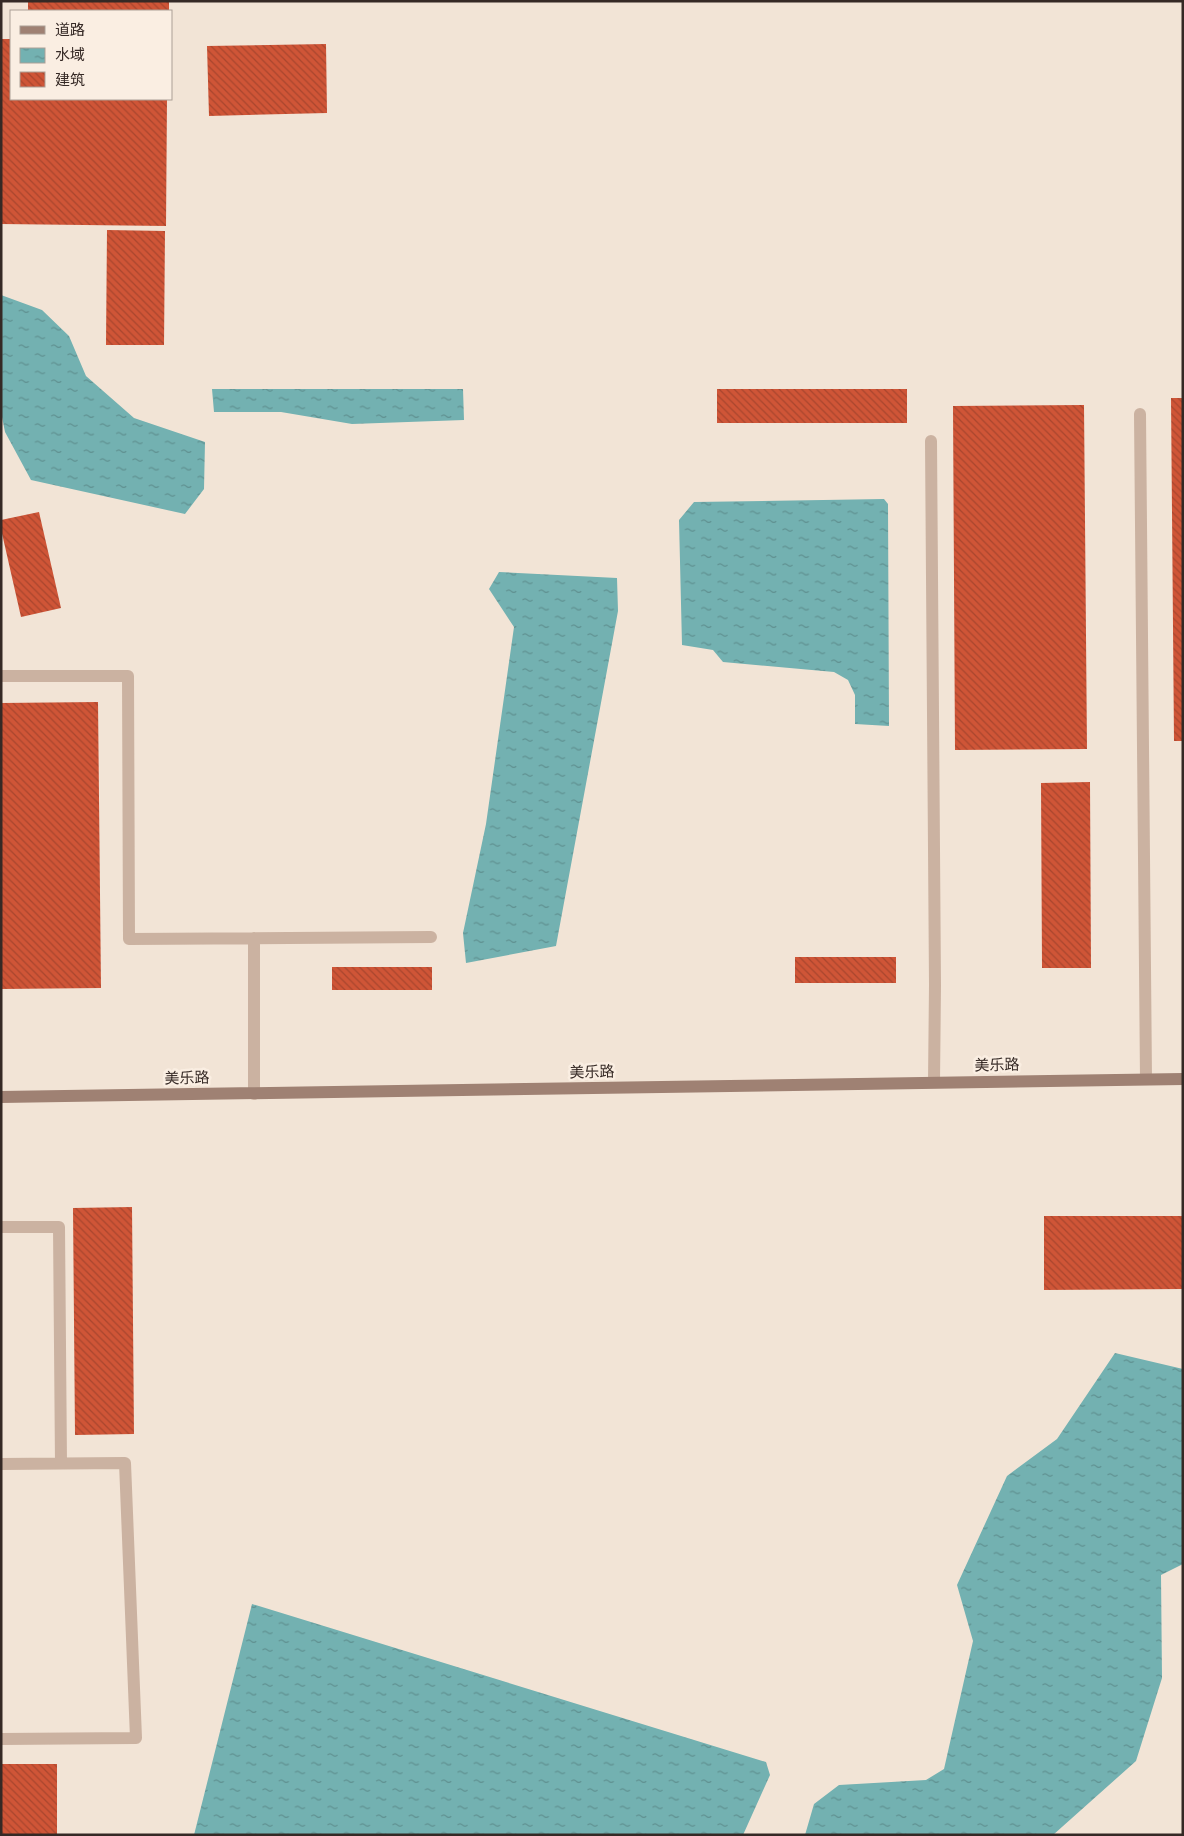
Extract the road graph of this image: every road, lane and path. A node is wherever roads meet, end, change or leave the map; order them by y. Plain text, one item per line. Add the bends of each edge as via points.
1 (1140, 414) dead end
2 (931, 441) dead end
3 (1, 676) edge
4 (430, 937) dead end
5 (254, 938) junction
6 (1183, 1078) edge
7 (1146, 1079) junction
8 (934, 1082) junction
9 (254, 1094) junction
10 (1, 1098) edge
11 (1, 1227) edge
12 (60, 1463) junction
13 (1, 1464) edge
14 (1, 1739) edge

1 - 7 lane
2 - 8 lane
3 - 5 lane via 128,676 129,939
4 - 5 lane
5 - 9 lane
6 - 7 street, 美乐路
7 - 8 street, 美乐路
8 - 9 street, 美乐路
9 - 10 street, 美乐路
11 - 12 lane via 59,1227
12 - 13 lane
12 - 14 lane via 125,1463 136,1738

